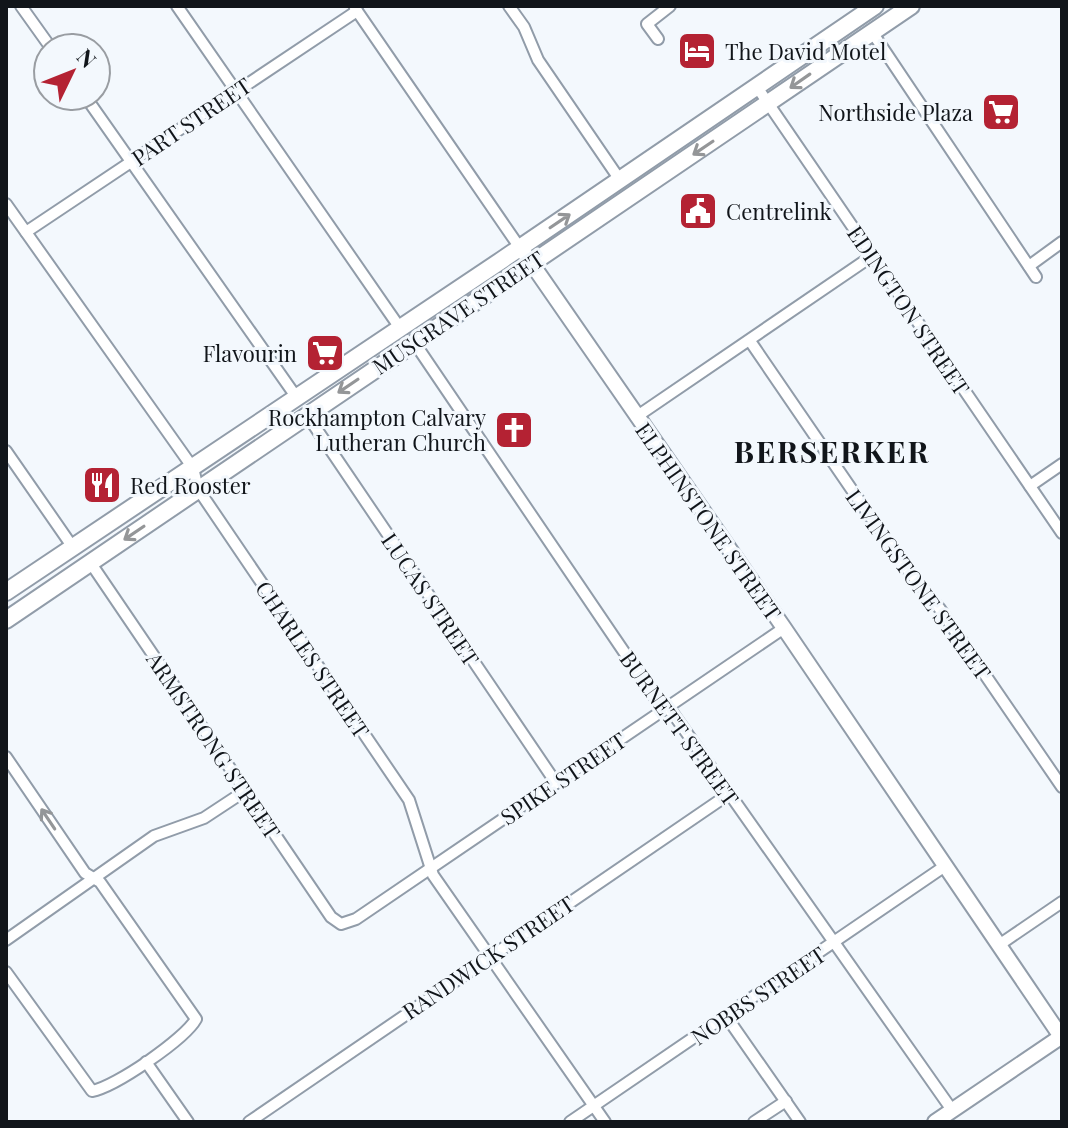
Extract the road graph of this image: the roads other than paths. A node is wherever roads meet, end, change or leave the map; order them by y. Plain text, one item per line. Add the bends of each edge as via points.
1 (21, 6) edge
2 (177, 6) edge
3 (509, 6) edge
4 (670, 6) edge
5 (911, 6) edge
6 (867, 8) edge
7 (355, 9) edge
8 (40, 32) edge
9 (872, 32) junction
10 (658, 39) dead end
11 (757, 87) junction
12 (236, 91) junction
13 (768, 104) junction
14 (97, 112) edge
15 (132, 160) junction
16 (620, 180) junction
17 (6, 204) edge
18 (26, 232) junction
19 (1062, 242) edge
20 (520, 248) junction
21 (872, 256) junction
22 (531, 264) junction
23 (1029, 266) junction
24 (1036, 277) dead end
25 (400, 328) junction
26 (750, 341) junction
27 (414, 342) junction
28 (297, 398) junction
29 (307, 415) junction
30 (636, 417) junction
31 (6, 451) edge
32 (1062, 464) edge
33 (193, 468) junction
34 (1030, 486) junction
35 (198, 489) junction
36 (1062, 533) edge
37 (74, 549) junction
38 (90, 562) junction
39 (6, 592) edge
40 (6, 620) edge
41 (784, 628) junction
42 (666, 709) junction
43 (6, 757) edge
44 (556, 783) junction
45 (1062, 787) edge
46 (245, 791) junction
47 (729, 794) junction
48 (945, 866) junction
49 (431, 867) junction
50 (93, 878) junction
51 (1062, 902) edge
52 (341, 924) joint
53 (6, 940) edge
54 (834, 943) junction
55 (999, 945) junction
56 (489, 956) junction
57 (6, 972) edge
58 (726, 1016) junction
59 (1062, 1037) edge
60 (146, 1062) junction
61 (786, 1101) junction
62 (593, 1106) junction
63 (952, 1110) junction
64 (188, 1122) edge
65 (249, 1122) edge
66 (570, 1122) edge
67 (605, 1122) edge
68 (754, 1122) edge
69 (800, 1122) edge
70 (935, 1122) edge

1 - 8 street
2 - 12 street
3 - 16 street via 538,60
4 - 10 street via 647,24
5 - 9 main road, MUSGRAVE STREET
6 - 11 main road, MUSGRAVE STREET
7 - 12 street, PART STREET
7 - 20 street, ELPHINSTONE STREET
9 -> 13 main road, MUSGRAVE STREET
9 - 23 street
11 - 13 street, EDINGTON STREET
11 - 16 main road, MUSGRAVE STREET
12 - 15 street, PART STREET
12 - 25 street
13 - 21 street, EDINGTON STREET
13 -> 22 main road, MUSGRAVE STREET
14 - 15 street
15 - 18 street, PART STREET
15 - 28 street
20 -> 16 main road, MUSGRAVE STREET
17 - 18 street, CHARLES STREET
18 - 33 street, CHARLES STREET
19 - 23 street
20 - 22 street, ELPHINSTONE STREET
20 - 25 main road, MUSGRAVE STREET
21 - 26 street
21 - 34 street, EDINGTON STREET
22 - 27 main road, MUSGRAVE STREET
22 - 30 street, ELPHINSTONE STREET
23 - 24 street
25 - 28 main road, MUSGRAVE STREET
26 - 30 street
26 - 45 street, LIVINGSTONE STREET
27 -> 29 main road, MUSGRAVE STREET
27 - 42 street, BURNETT STREET
28 - 33 main road, MUSGRAVE STREET
29 - 35 main road, MUSGRAVE STREET
29 - 44 street, LUCAS STREET
30 - 41 street, ELPHINSTONE STREET
31 - 37 street
32 - 34 street
33 - 35 street, CHARLES STREET
33 - 37 main road, MUSGRAVE STREET
34 - 36 street, EDINGTON STREET
35 -> 38 main road, MUSGRAVE STREET
35 - 49 street, CHARLES STREET via 409,800
37 - 39 main road, MUSGRAVE STREET
38 - 40 main road, MUSGRAVE STREET
38 - 46 street, ARMSTRONG STREET
41 - 42 street, SPIKE STREET
41 - 48 street, ELPHINSTONE STREET
42 - 44 street, SPIKE STREET
42 - 47 street, BURNETT STREET
50 -> 43 street
44 - 49 street, SPIKE STREET
46 - 50 street via 204,818 154,836
46 - 52 street, ARMSTRONG STREET via 331,917
47 - 54 street, BURNETT STREET
47 - 56 street, RANDWICK STREET
48 - 54 street, NOBBS STREET
48 - 55 street, ELPHINSTONE STREET
49 - 52 street, SPIKE STREET
49 - 56 street, CHARLES STREET
50 - 53 street
50 - 60 street via 196,1019
51 - 55 street
54 - 58 street, NOBBS STREET
54 - 63 street, BURNETT STREET
55 - 59 street, ELPHINSTONE STREET
56 - 62 street, CHARLES STREET
56 - 65 street, RANDWICK STREET
57 - 60 street via 92,1091
58 - 61 street
58 - 62 street, NOBBS STREET
59 - 63 street
60 - 64 street
61 - 68 street
61 - 69 street
62 - 66 street, NOBBS STREET
62 - 67 street, CHARLES STREET
63 - 70 street

